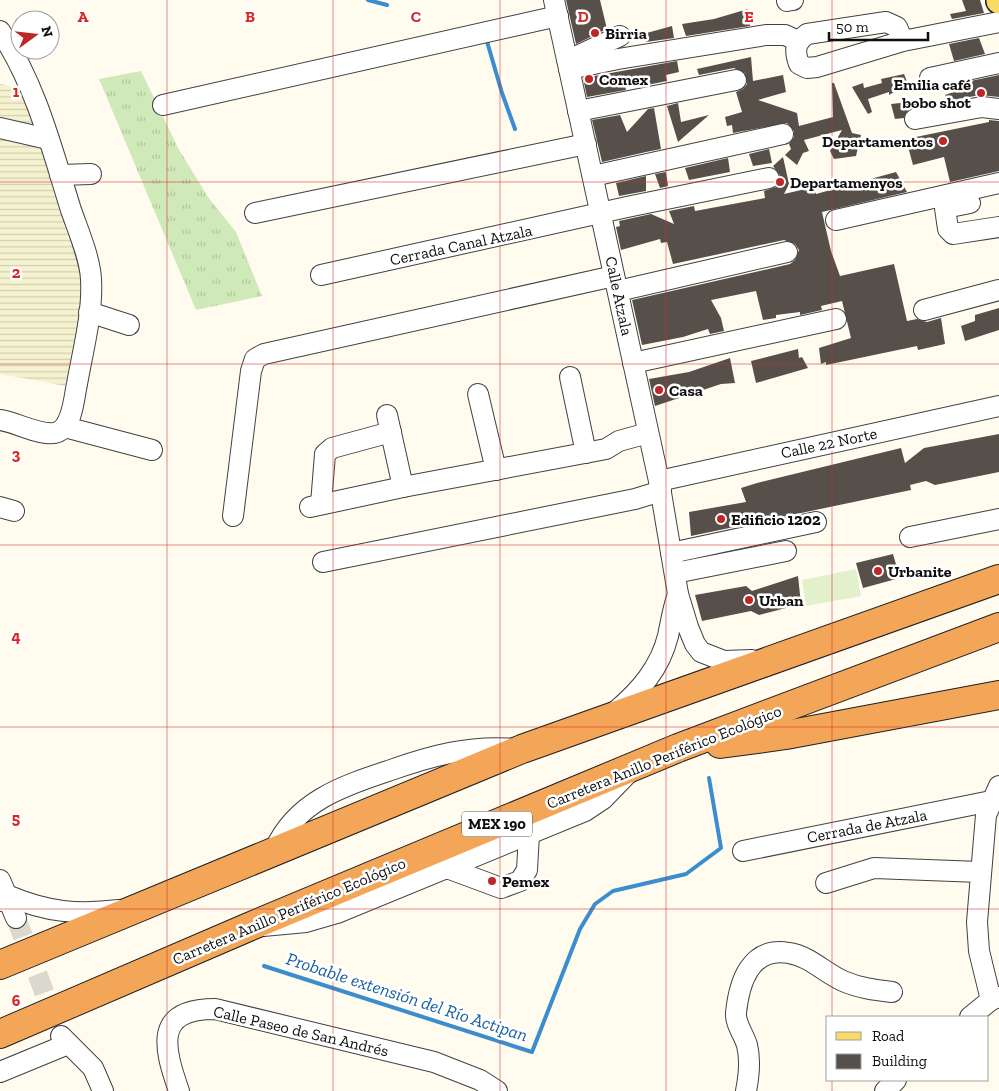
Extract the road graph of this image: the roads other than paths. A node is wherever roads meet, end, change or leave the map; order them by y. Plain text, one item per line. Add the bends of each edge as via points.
1 (556, 8) edge
2 (999, 22) edge
3 (0, 31) edge
4 (620, 36) dead end
5 (798, 41) junction
6 (902, 41) junction
7 (999, 63) edge
8 (568, 64) junction
9 (930, 78) dead end
10 (736, 80) dead end
11 (163, 105) dead end
12 (999, 109) edge
13 (578, 111) junction
14 (915, 120) dead end
15 (0, 128) edge
16 (783, 134) dead end
17 (48, 139) junction
18 (586, 144) junction
19 (91, 174) dead end
20 (60, 175) junction
21 (592, 176) junction
22 (769, 178) dead end
23 (999, 183) edge
24 (999, 196) edge
25 (255, 213) dead end
26 (600, 213) junction
27 (836, 220) dead end
28 (999, 227) edge
29 (787, 252) dead end
30 (321, 275) dead end
31 (616, 283) junction
32 (999, 290) edge
33 (924, 310) dead end
34 (89, 312) junction
35 (836, 319) dead end
36 (129, 325) dead end
37 (633, 363) junction
38 (570, 377) dead end
39 (478, 394) dead end
40 (999, 406) edge
41 (0, 420) edge
42 (65, 427) junction
43 (650, 439) junction
44 (152, 450) dead end
45 (586, 453) junction
46 (496, 470) junction
47 (660, 486) junction
48 (404, 487) junction
49 (233, 516) dead end
50 (999, 519) edge
51 (816, 522) dead end
52 (910, 537) dead end
53 (786, 551) dead end
54 (671, 553) junction
55 (323, 562) dead end
56 (674, 573) junction
57 (999, 579) edge
58 (678, 594) junction
59 (999, 627) edge
60 (781, 657) junction
61 (999, 695) edge
62 (606, 719) junction
63 (678, 748) junction
64 (634, 767) junction
65 (995, 794) edge
66 (529, 834) junction
67 (742, 851) dead end
68 (447, 868) junction
69 (980, 872) junction
70 (826, 883) dead end
71 (3, 893) edge
72 (135, 908) junction
73 (16, 918) tunnel mouth
74 (251, 926) junction
75 (0, 964) edge
76 (892, 992) dead end
77 (995, 999) edge
78 (971, 1016) edge
79 (0, 1034) edge
80 (0, 1072) edge
81 (895, 1081) edge
82 (103, 1091) edge
83 (179, 1091) edge
84 (497, 1091) edge
85 (746, 1091) edge
86 (885, 1091) edge

1 - 8 street, Calle Atzala
1 - 11 street
2 - 6 street
3 - 17 street via 27,77
4 - 8 street via 575,57
5 - 6 street via 807,34 886,22 897,28
5 - 6 street via 795,52 798,64 807,68
5 - 8 street via 785,35 766,35
7 - 9 street
8 - 13 street, Calle Atzala
10 - 13 street
12 - 14 street via 982,107
13 - 18 street, Calle Atzala
15 - 17 street
16 - 21 street
17 - 20 street
18 - 21 street, Calle Atzala
18 - 25 street
19 - 20 street
20 - 34 street via 91,278
21 - 26 street, Calle Atzala
22 - 26 street, Cerrada Canal Atzala
23 - 27 street
24 - 28 street via 945,208 944,214 948,229 953,234
26 - 30 street, Cerrada Canal Atzala
26 - 31 street, Calle Atzala
29 - 31 street
31 - 37 street, Calle Atzala
31 - 49 street via 264,354 255,359
32 - 33 street
34 - 36 street
34 - 42 street
35 - 37 street
37 - 43 street, Calle Atzala
38 - 45 street
39 - 46 street
40 - 47 street, Calle 22 Norte
41 - 42 street via 48,433
42 - 44 street
43 - 45 street via 619,441 606,449
43 - 47 street, Calle Atzala
45 - 46 street
46 - 48 street
47 - 54 street, Calle Atzala
47 - 55 street, Calle 22 Norte via 635,499
48 - 48 street via 389,423 325,454 315,506
50 - 52 street
51 - 54 street
53 - 56 street
54 - 56 street, Calle Atzala
56 - 58 street, Calle Atzala
57 - 60 highway
58 - 60 street, Calle Atzala via 695,644 705,654 724,662
58 - 62 street, Calle Atzala via 668,636 653,670 636,694
59 - 63 highway, Carretera Anillo Periférico Ecológico / MEX 190
60 - 62 highway
61 - 63 highway via 786,735
62 - 72 highway via 522,749
63 - 64 highway, Carretera Anillo Periférico Ecológico / MEX 190
64 - 66 street via 594,806
64 - 74 highway, Carretera Anillo Periférico Ecológico / MEX 190
65 - 67 street, Cerrada de Atzala
65 - 69 street via 986,815
66 - 68 street
66 - 68 street via 527,870 520,881 501,888
68 - 74 street via 322,918 290,925
69 - 70 street via 874,868
69 - 77 street via 979,951
71 - 72 street via 32,905 62,912
71 - 73 street
72 - 75 highway
74 - 79 highway, Carretera Anillo Periférico Ecológico / MEX 190
76 - 85 street via 843,981 789,953 760,958 749,966 739,989 735,1016 747,1047 750,1072
77 - 78 street
80 - 82 street via 64,1040 93,1068
81 - 86 street
83 - 84 street, Calle Paseo de San Andrés via 166,1045 169,1030 176,1019 187,1013 209,1009 434,1062 480,1080

